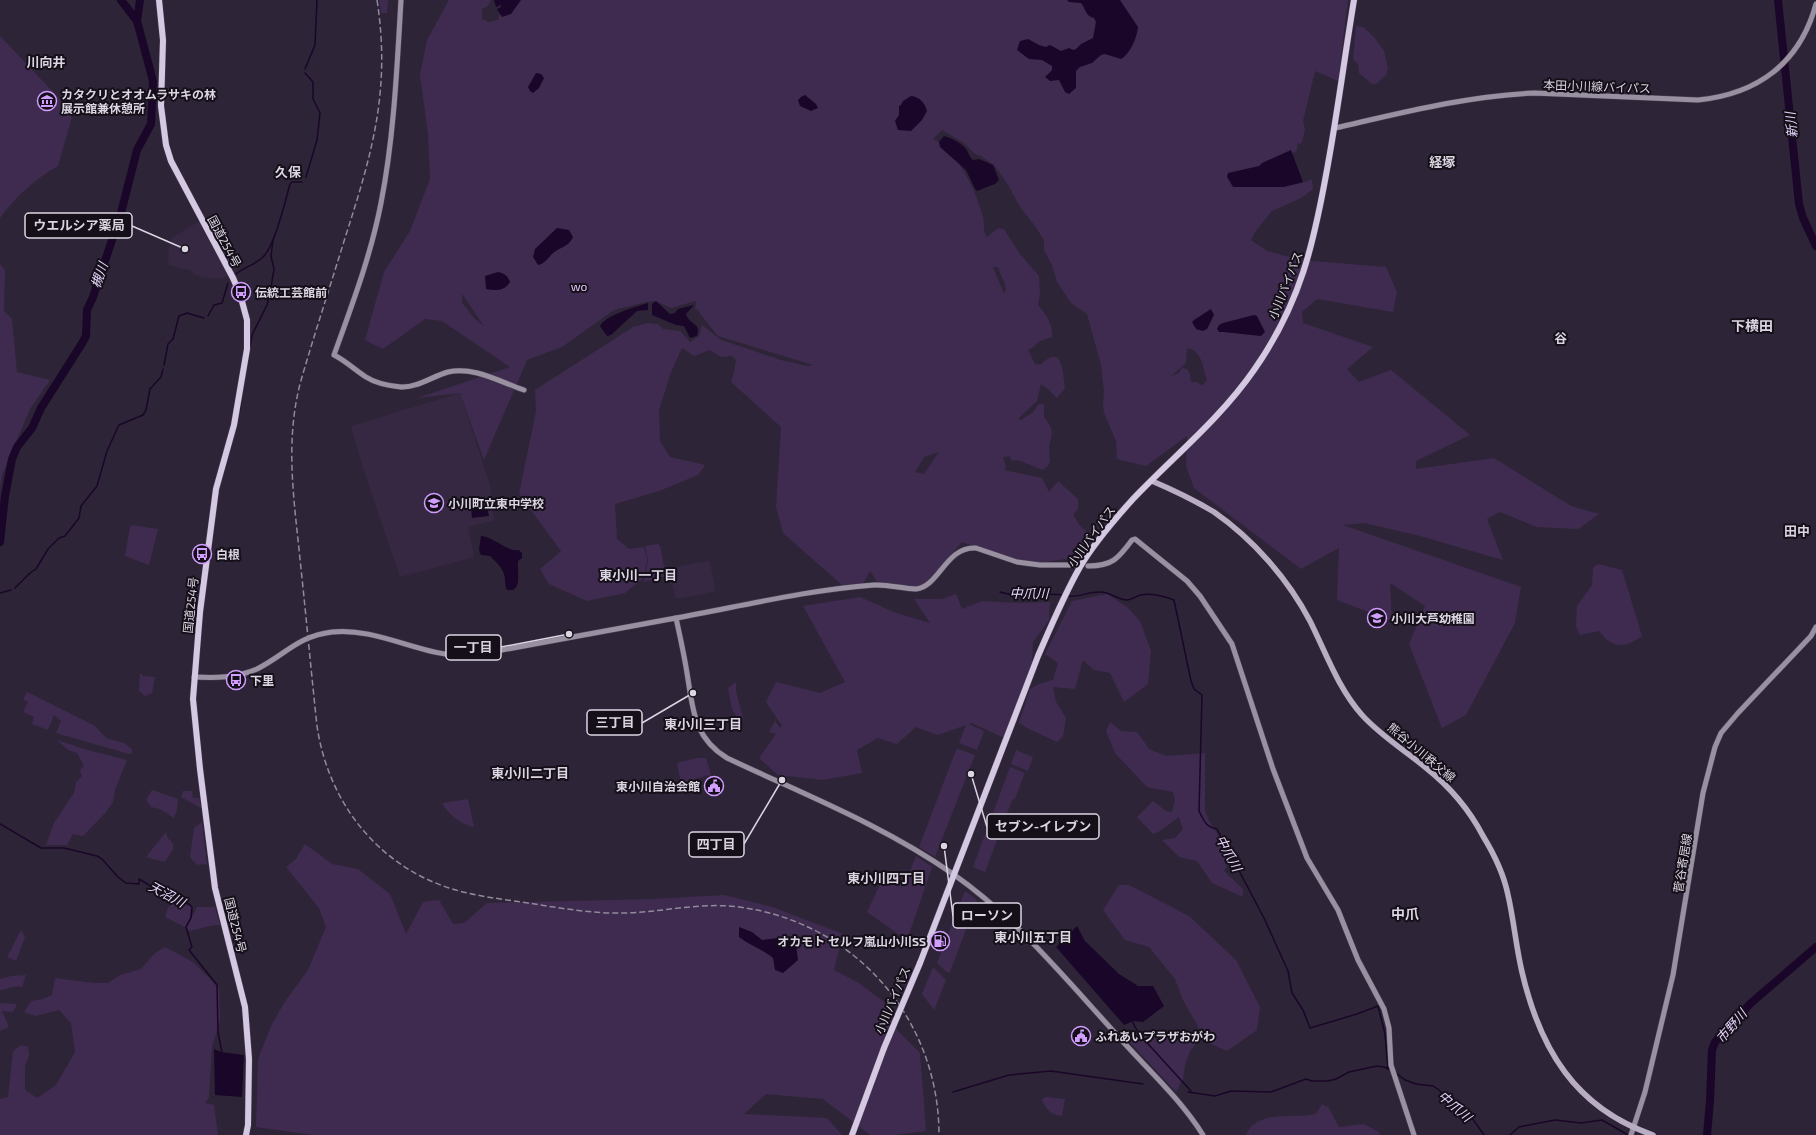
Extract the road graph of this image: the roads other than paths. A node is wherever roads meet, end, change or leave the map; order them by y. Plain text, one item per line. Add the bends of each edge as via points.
1 (159, 0) edge
2 (401, 0) edge
3 (1354, 0) edge
4 (1816, 4) edge
5 (1335, 128) junction
6 (524, 390) dead end
7 (1152, 480) junction
8 (1074, 565) dead end
9 (1088, 566) dead end
10 (676, 618) junction
11 (1816, 627) edge
12 (194, 677) junction
13 (953, 874) junction
14 (1634, 1128) junction
15 (246, 1135) edge
16 (852, 1135) edge
17 (1203, 1135) edge
18 (1414, 1135) edge
19 (1630, 1135) edge
20 (1653, 1135) edge

1 - 12 highway, 国道254号 via 163,40 161,106 166,145 177,174 240,294 248,328 234,425 216,489
2 - 6 street via 391,133 381,204 362,278 334,354 367,378 402,387 449,372 461,371 474,372
3 - 5 highway, 小川バイパス
4 - 5 street, 本田小川線バイパス via 1806,32 1778,67 1762,81 1744,90 1720,97 1698,100 1510,94 1449,103
5 - 7 highway, 小川バイパス via 1318,224 1309,258 1280,328 1255,369 1232,399
7 - 13 highway, 小川バイパス via 1103,534 1070,585 1038,656
7 - 14 main road, 熊谷小川秩父線 via 1214,512 1267,560 1310,621 1341,686 1354,705 1381,732 1453,793 1472,817 1503,879 1526,985 1542,1034 1554,1059 1586,1098
8 - 10 street via 1024,564 971,547 956,553 928,583 916,588 876,584 834,589
9 - 18 street via 1102,566 1114,561 1135,539 1187,581 1232,644 1273,769 1307,858 1338,910 1358,960 1384,1009 1389,1028 1394,1074
10 - 12 street via 469,656 436,653 362,634 331,633 300,642 264,665 246,673 221,678
10 - 13 street via 695,720 704,738 715,751 869,824
11 - 14 street, 菅谷寄居線 via 1811,636 1721,733 1715,747 1703,793 1673,975
12 - 15 highway, 国道254号 via 195,724 212,868 245,1007 249,1059
13 - 16 highway, 小川バイパス, bridge
13 - 17 street via 1036,945 1172,1095
14 - 19 street, 菅谷寄居線
14 - 20 main road, 熊谷小川秩父線

